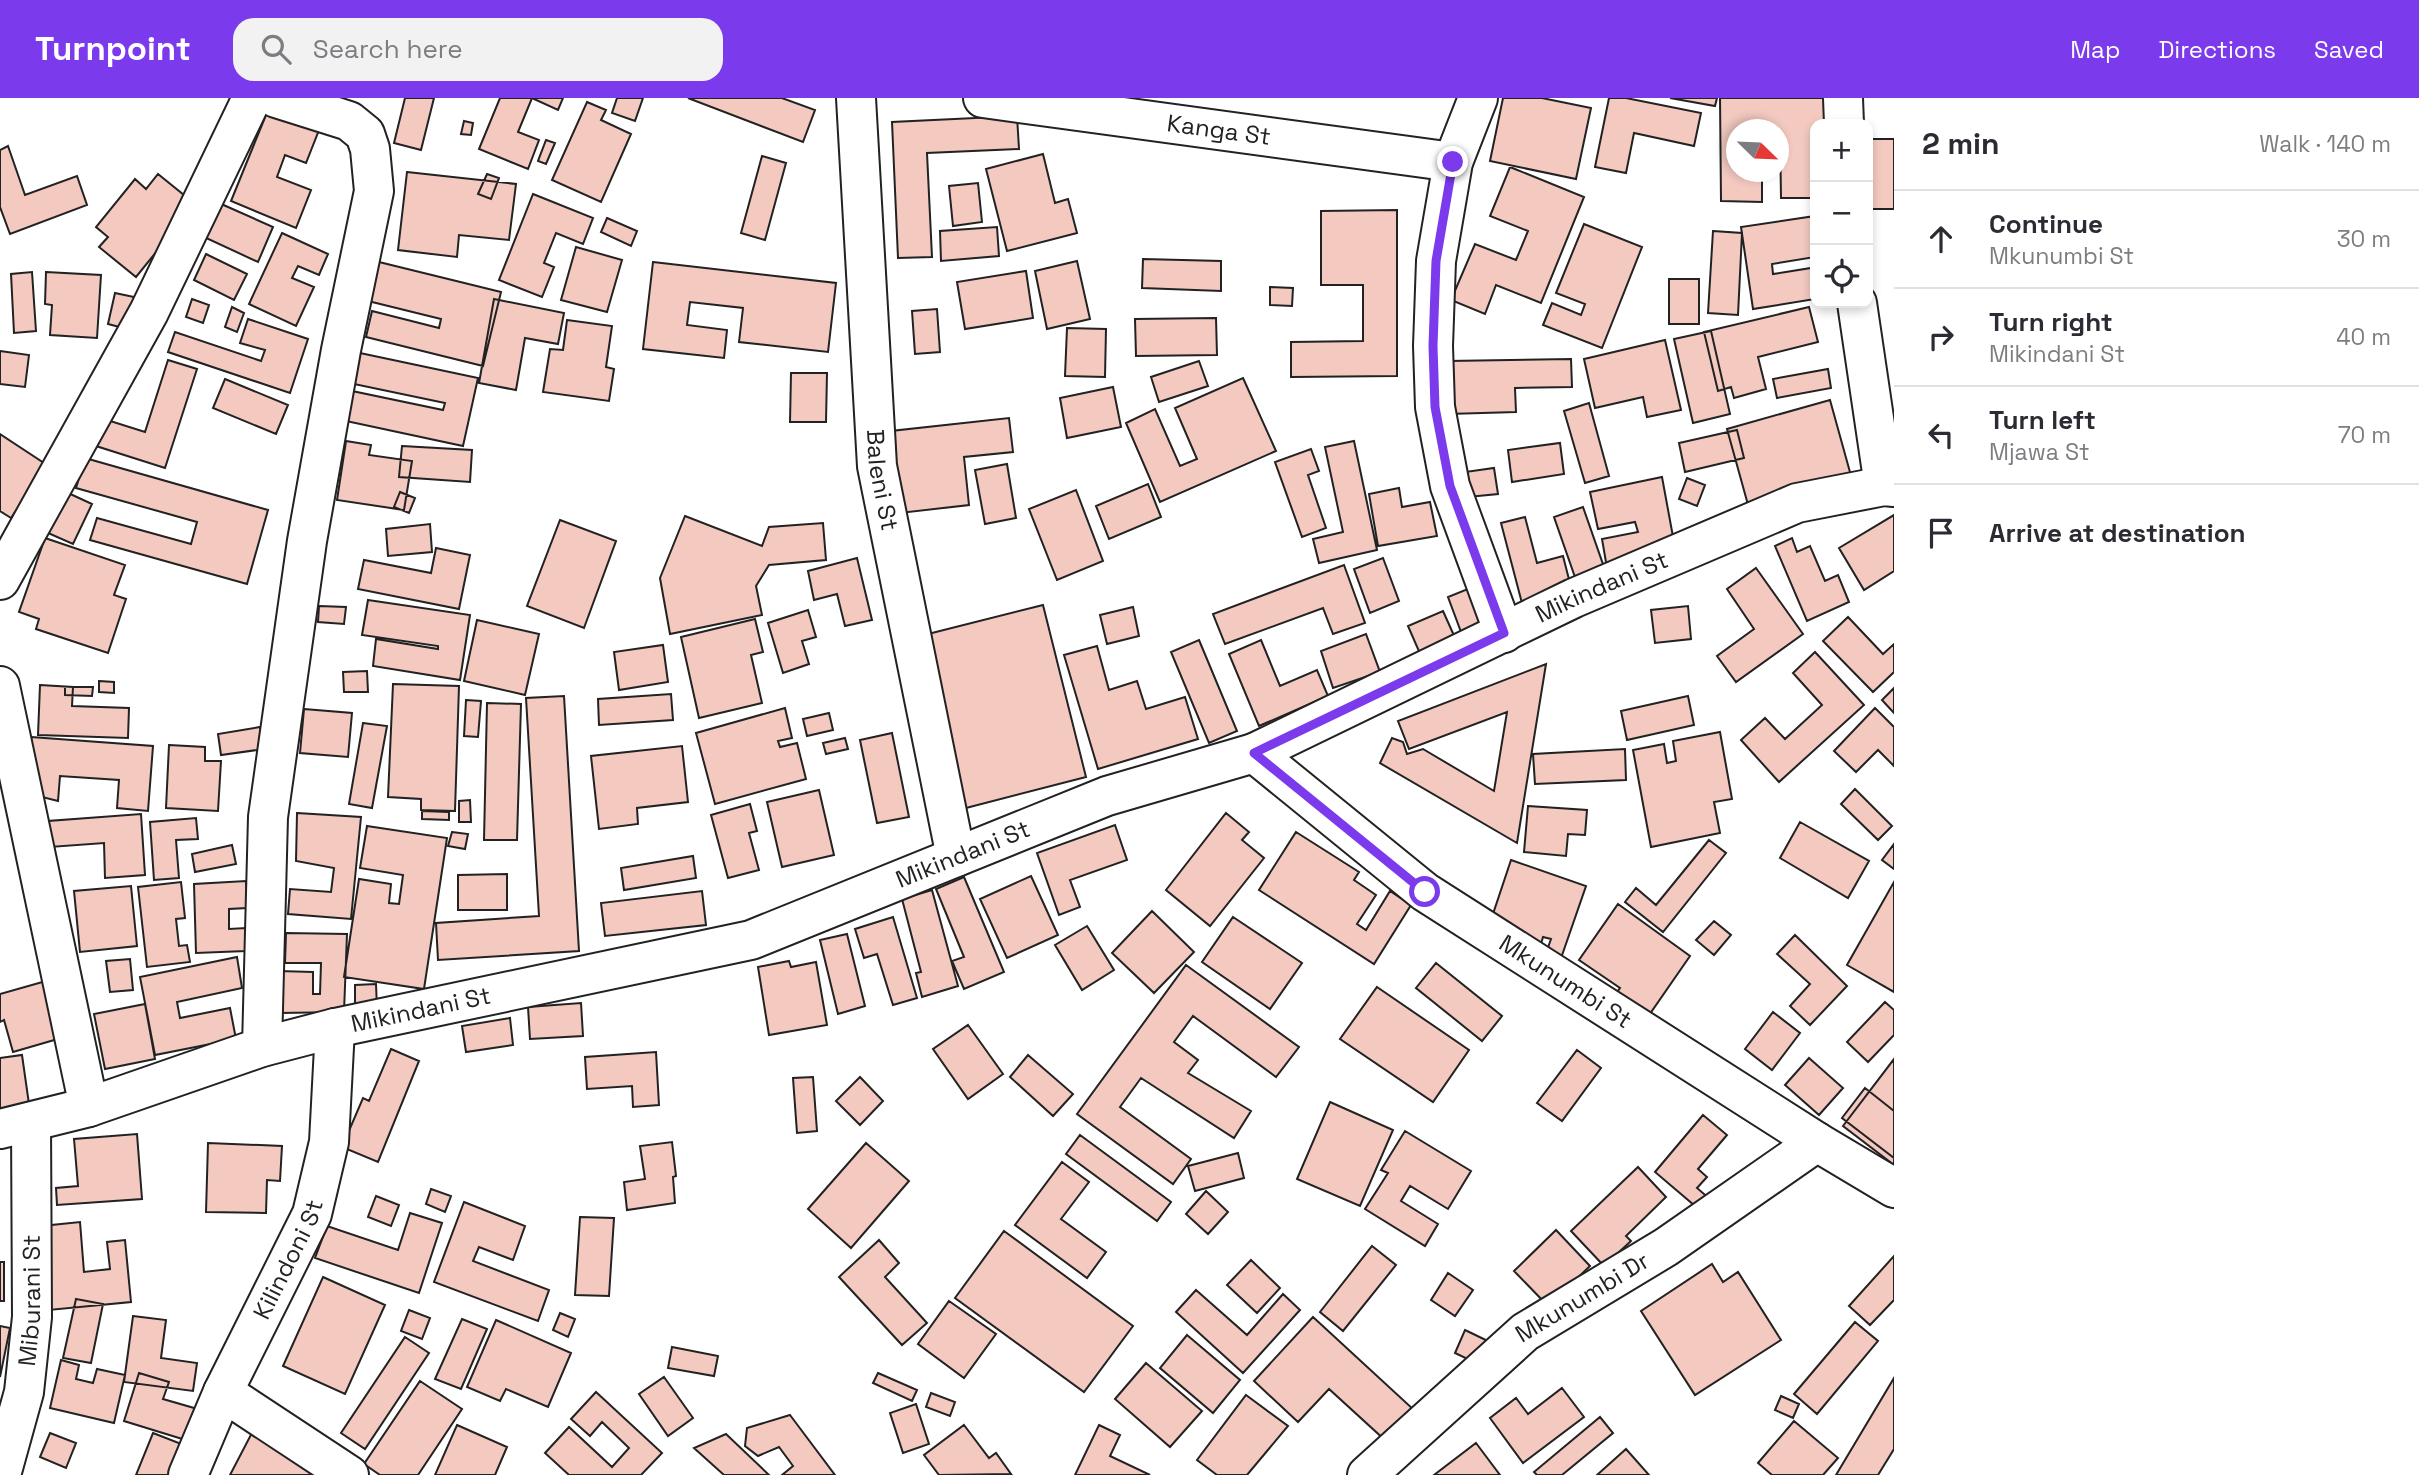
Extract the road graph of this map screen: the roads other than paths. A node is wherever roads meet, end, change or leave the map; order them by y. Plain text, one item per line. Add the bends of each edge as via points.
1 (252, 98) edge
2 (276, 98) edge
3 (856, 98) edge
4 (984, 98) edge
5 (1478, 98) edge
6 (1843, 98) edge
7 (1844, 119) edge
8 (1453, 162) junction
9 (1858, 308) edge
10 (1889, 487) edge
11 (0, 580) edge
12 (1504, 633) junction
13 (0, 686) edge
14 (1254, 753) junction
15 (956, 857) junction
16 (335, 1028) junction
17 (262, 1047) junction
18 (89, 1107) junction
19 (15, 1126) edge
20 (1817, 1142) junction
21 (1894, 1188) edge
22 (223, 1392) junction
23 (1, 1475) edge
24 (188, 1475) edge
25 (349, 1475) edge
26 (1367, 1475) edge

1 - 11 street via 149,312
2 - 17 street via 349,121 365,134 374,191 307,541 268,817
3 - 15 street, Baleni St via 877,466
4 - 8 street, Kanga St
5 - 8 street
6 - 7 street
8 - 12 street via 1436,261 1435,407 1450,486
9 - 10 street
10 - 12 street, Mikindani St via 1797,503 1574,598
12 - 14 street, Mikindani St
13 - 18 street
14 - 15 street, Mikindani St via 1107,796
14 - 20 street, Mkunumbi St via 1425,892
15 - 16 street, Mikindani St via 751,940
16 - 17 street, Mikindani St
16 - 22 street, Kilindoni St via 329,1142 312,1214
17 - 18 street, Mikindani St
18 - 19 street, Mikindani St
19 - 23 street, Miburani St via 32,1317 24,1392
20 - 21 street, Mkunumbi St
20 - 26 street, Mkunumbi Dr via 1666,1247 1525,1332
22 - 24 street, Kilindoni St
22 - 25 street

